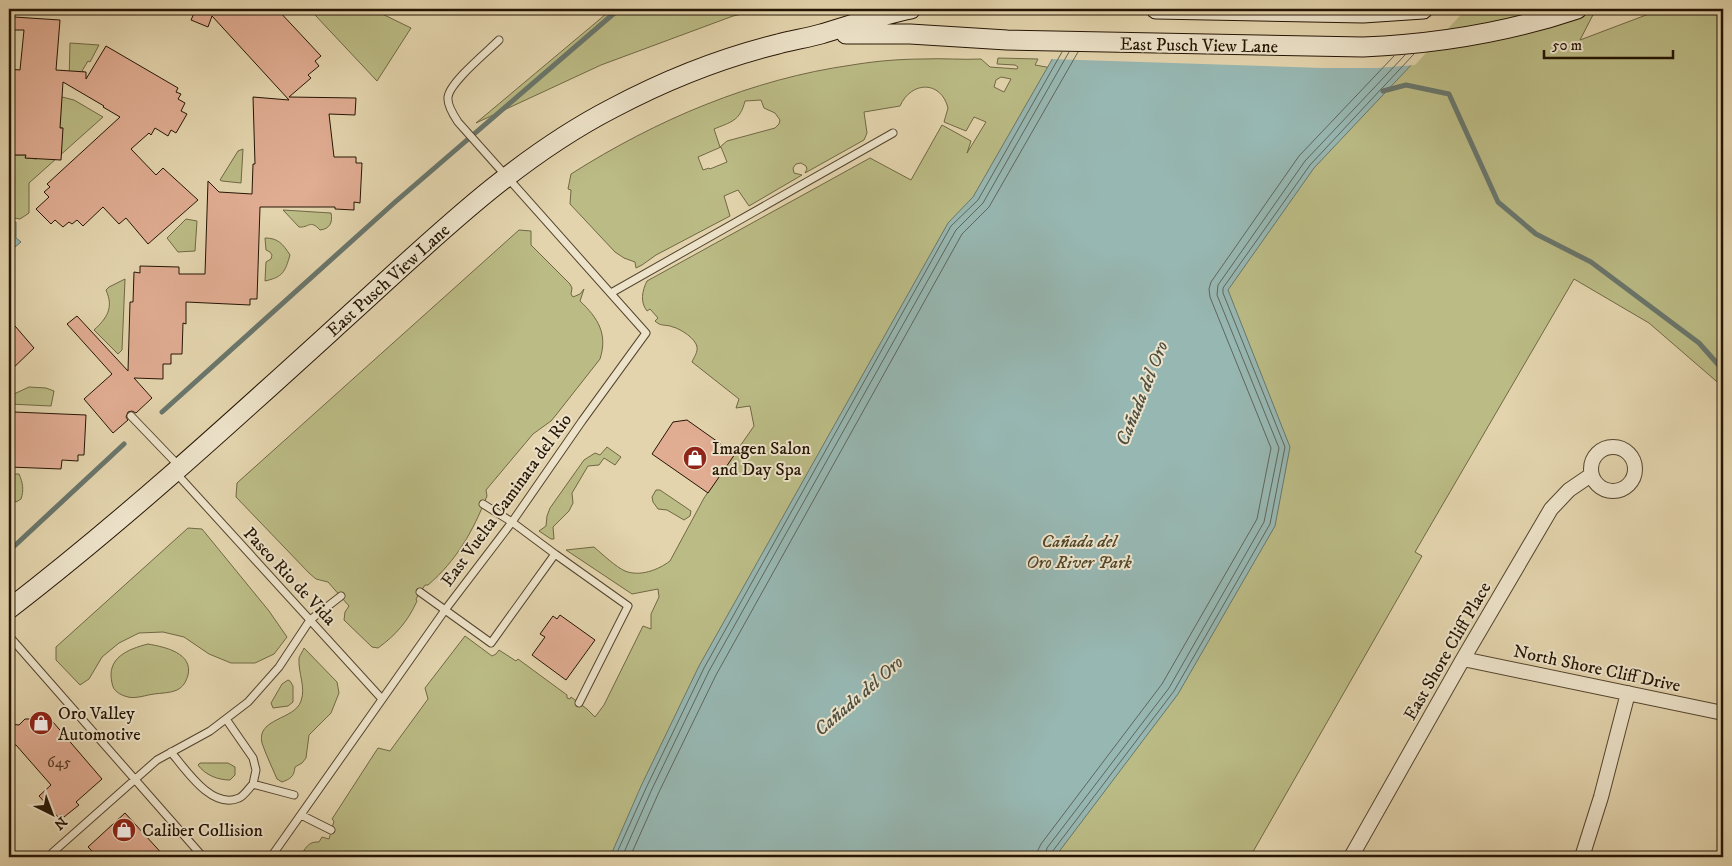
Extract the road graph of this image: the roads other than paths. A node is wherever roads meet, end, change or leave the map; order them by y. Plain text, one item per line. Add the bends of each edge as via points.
1 (912, 9) edge
2 (1156, 9) edge
3 (1423, 9) edge
4 (1577, 9) edge
5 (818, 35) junction
6 (499, 40) dead end
7 (893, 133) dead end
8 (508, 176) junction
9 (611, 293) junction
10 (131, 416) dead end
11 (178, 470) junction
12 (1591, 475) dead end
13 (483, 504) dead end
14 (512, 522) junction
15 (556, 554) junction
16 (420, 592) dead end
17 (341, 596) dead end
18 (9, 609) edge
19 (445, 610) junction
20 (310, 620) junction
21 (9, 636) edge
22 (1463, 659) junction
23 (1628, 693) junction
24 (382, 699) junction
25 (579, 703) dead end
26 (1723, 713) edge
27 (226, 719) junction
28 (171, 752) junction
29 (134, 780) junction
30 (253, 784) junction
31 (294, 795) dead end
32 (300, 815) junction
33 (331, 830) dead end
34 (52, 853) dead end
35 (203, 857) edge
36 (270, 857) edge
37 (1351, 857) edge
38 (1582, 857) edge

1 - 5 main road, East Pusch View Lane
2 - 3 main road, East Pusch View Lane via 1363,14
4 - 5 main road, East Pusch View Lane via 1478,34 1383,46 1286,47 1007,40 910,34
5 - 8 main road, East Pusch View Lane via 730,59 636,96 541,151
6 - 8 lane, East Vuelta Caminata del Rio via 452,86 447,99 458,122
7 - 9 lane
8 - 9 lane, East Vuelta Caminata del Rio
8 - 11 main road, East Pusch View Lane via 477,200
9 - 14 lane, East Vuelta Caminata del Rio via 646,333
10 - 11 lane, Paseo Rio de Vida
11 - 18 main road, East Pusch View Lane via 102,536
11 - 20 lane, Paseo Rio de Vida
12 - 22 street, East Shore Cliff Place via 1569,490 1551,509
13 - 14 lane
14 - 15 lane
14 - 19 lane, East Vuelta Caminata del Rio
15 - 19 lane via 491,643
15 - 25 lane via 628,606
16 - 19 lane
17 - 20 lane
19 - 24 lane, East Vuelta Caminata del Rio
20 - 24 lane, Paseo Rio de Vida
20 - 27 lane via 279,667 248,702
21 - 29 lane
22 - 23 street, North Shore Cliff Drive
22 - 37 street, East Shore Cliff Place
23 - 26 street, North Shore Cliff Drive
23 - 38 street
24 - 32 lane, East Vuelta Caminata del Rio
27 - 28 lane
27 - 30 lane via 253,758 256,770
28 - 29 lane
28 - 30 lane via 205,791 224,801 240,798
29 - 34 lane
29 - 35 lane
30 - 31 lane
32 - 33 lane
32 - 36 lane, East Vuelta Caminata del Rio

